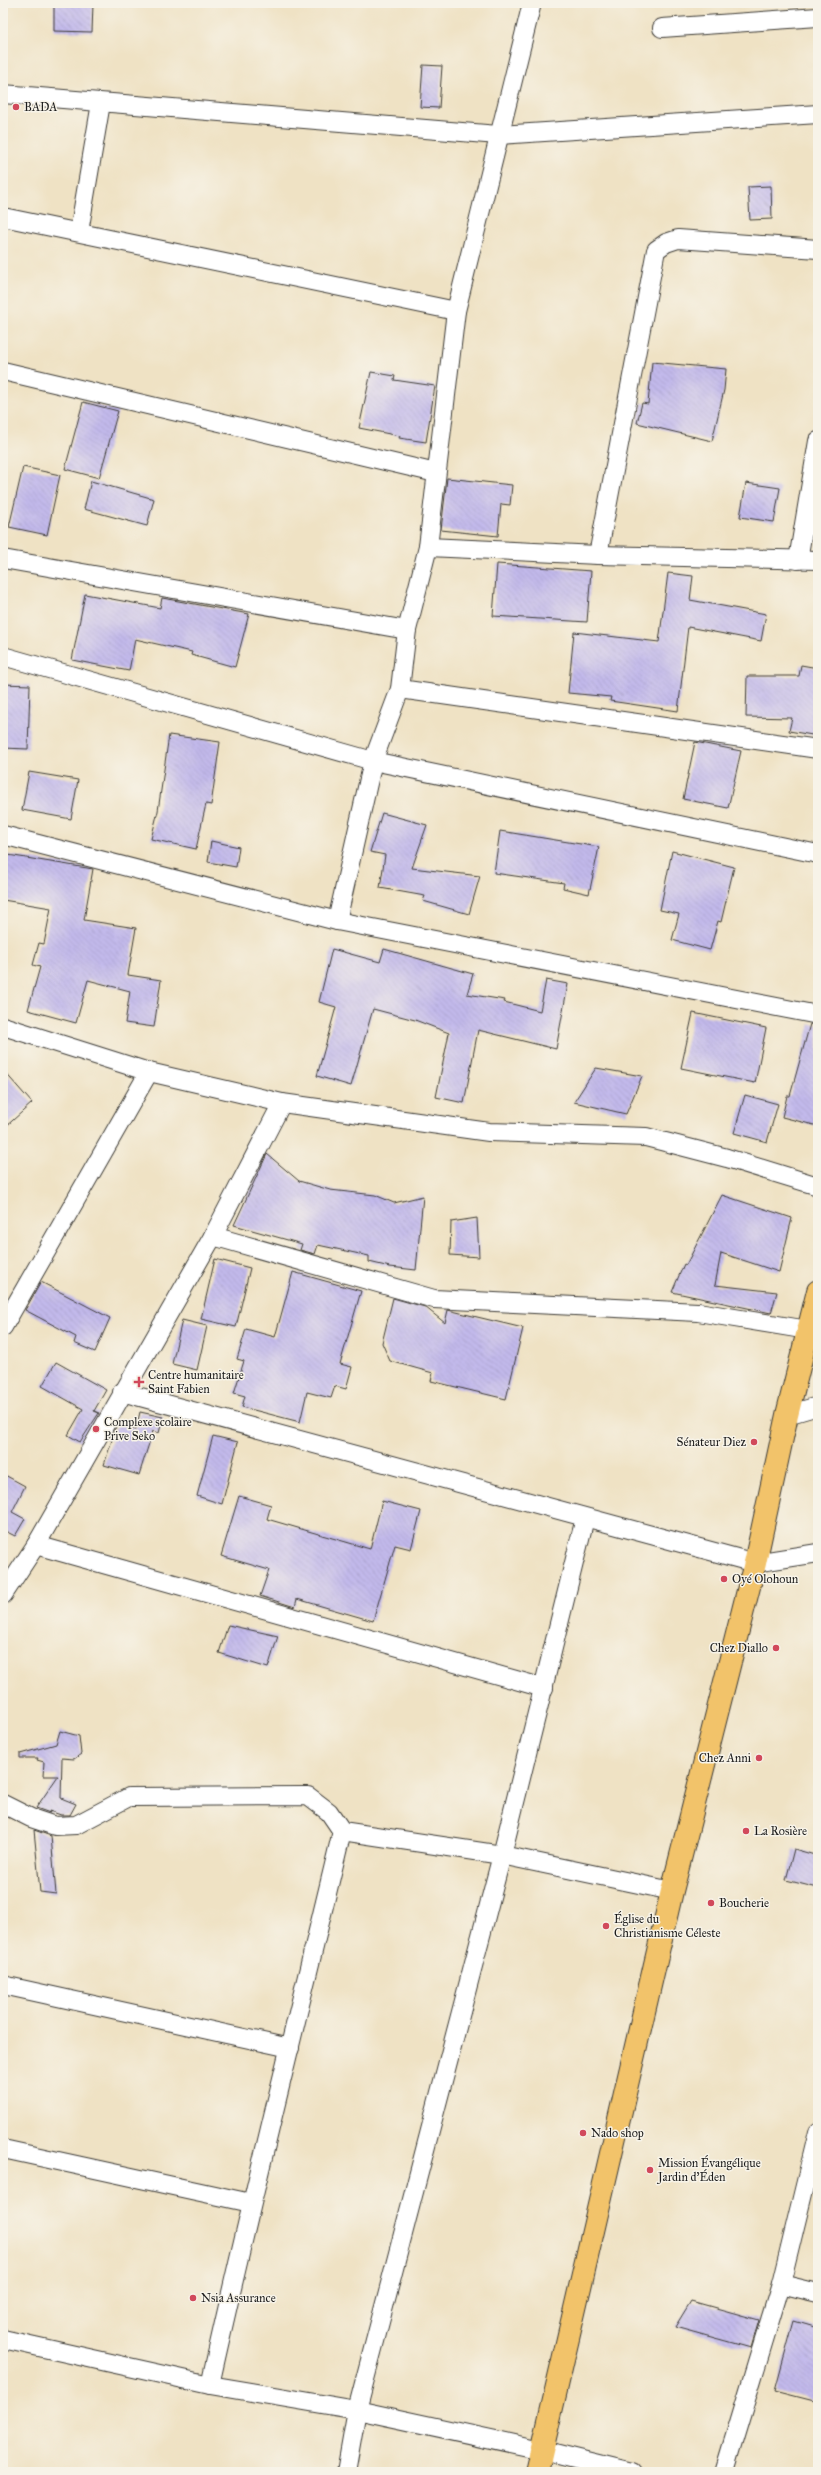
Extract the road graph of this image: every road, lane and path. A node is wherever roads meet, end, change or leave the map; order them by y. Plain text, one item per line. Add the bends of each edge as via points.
1 (532, 3) edge
2 (818, 17) edge
3 (662, 28) dead end
4 (3, 94) edge
5 (101, 103) junction
6 (818, 114) edge
7 (498, 136) junction
8 (3, 217) edge
9 (79, 232) junction
10 (818, 249) edge
11 (456, 311) junction
12 (3, 371) edge
13 (818, 441) edge
14 (436, 473) junction
15 (428, 547) junction
16 (598, 554) junction
17 (3, 559) edge
18 (798, 560) junction
19 (818, 560) edge
20 (406, 630) junction
21 (3, 656) edge
22 (400, 690) junction
23 (818, 749) edge
24 (373, 761) junction
25 (3, 835) edge
26 (818, 854) edge
27 (337, 921) junction
28 (818, 1015) edge
29 (3, 1026) edge
30 (149, 1072) junction
31 (282, 1103) junction
32 (818, 1186) edge
33 (213, 1236) junction
34 (818, 1291) edge
35 (3, 1327) edge
36 (808, 1330) junction
37 (122, 1392) junction
38 (818, 1406) edge
39 (787, 1415) junction
40 (585, 1518) junction
41 (36, 1545) junction
42 (818, 1554) edge
43 (755, 1563) junction
44 (3, 1595) edge
45 (544, 1688) junction
46 (3, 1804) edge
47 (342, 1831) junction
48 (502, 1855) junction
49 (672, 1891) junction
50 (3, 1985) edge
51 (290, 2048) junction
52 (818, 2132) edge
53 (3, 2149) edge
54 (250, 2203) junction
55 (781, 2284) junction
56 (818, 2293) edge
57 (3, 2339) edge
58 (210, 2385) junction
59 (358, 2410) junction
60 (542, 2450) junction
61 (346, 2472) edge
62 (536, 2472) edge
63 (632, 2472) edge
64 (724, 2472) edge

1 - 7 street
2 - 3 street
4 - 5 street
5 - 7 street
5 - 9 street
6 - 7 street
7 - 11 street
8 - 9 street
9 - 11 street
10 - 16 street via 678,239 656,250
11 - 14 street
12 - 14 street
13 - 18 street
14 - 15 street
15 - 16 street
15 - 20 street
16 - 18 street
17 - 20 street
18 - 19 street
20 - 22 street
21 - 24 street
22 - 23 street
22 - 24 street
24 - 26 street
24 - 27 street
25 - 27 street
27 - 28 street
29 - 30 street
30 - 31 street
30 - 35 street
31 - 32 street via 489,1132 646,1138 727,1158
31 - 33 street
33 - 36 street via 434,1300 698,1312
33 - 37 street
34 - 36 main road
36 - 39 main road
37 - 40 street
37 - 41 street
38 - 39 street
39 - 43 main road
40 - 43 street
40 - 45 street
41 - 44 street
41 - 45 street
42 - 43 street
43 - 49 main road
45 - 48 street
46 - 47 street via 55,1826 76,1826 128,1797 308,1796 329,1812
47 - 48 street
47 - 51 street
48 - 49 street
48 - 59 street
49 - 60 main road
50 - 51 street
51 - 54 street
52 - 55 street
53 - 54 street
54 - 58 street
55 - 56 street
55 - 64 street
57 - 58 street
58 - 59 street
59 - 60 street
59 - 61 street
60 - 62 main road
60 - 63 street

